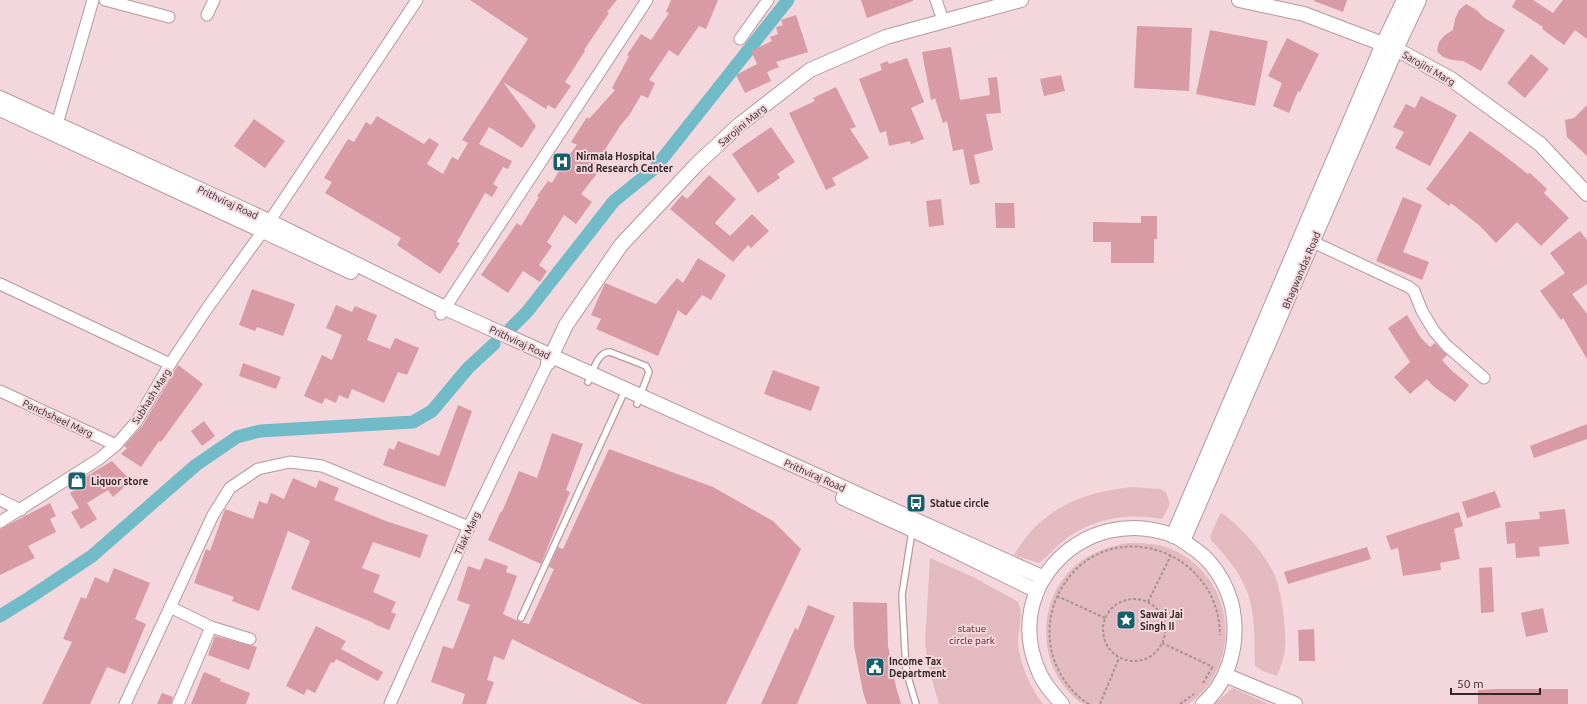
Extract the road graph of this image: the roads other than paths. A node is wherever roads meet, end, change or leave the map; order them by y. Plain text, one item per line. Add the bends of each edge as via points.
1 (93, 0) edge
2 (105, 0) edge
3 (214, 0) edge
4 (417, 0) edge
5 (647, 0) edge
6 (768, 0) edge
7 (936, 0) edge
8 (1021, 0) edge
9 (1239, 0) edge
10 (1404, 0) edge
11 (1419, 0) edge
12 (207, 15) dead end
13 (169, 17) dead end
14 (943, 20) junction
15 (740, 39) dead end
16 (1390, 47) junction
17 (0, 98) edge
18 (0, 109) edge
19 (57, 124) junction
20 (1587, 194) edge
21 (266, 226) junction
22 (1313, 242) junction
23 (0, 284) edge
24 (443, 311) junction
25 (550, 360) junction
26 (170, 364) junction
27 (590, 378) junction
28 (1484, 378) dead end
29 (0, 392) edge
30 (622, 397) junction
31 (639, 401) junction
32 (116, 445) junction
33 (0, 500) edge
34 (21, 510) junction
35 (0, 522) edge
36 (469, 527) junction
37 (912, 530) junction
38 (1178, 538) junction
39 (1044, 578) junction
40 (1037, 591) junction
41 (170, 607) junction
42 (521, 618) dead end
43 (211, 627) junction
44 (250, 639) dead end
45 (1225, 675) junction
46 (125, 704) edge
47 (178, 704) edge
48 (390, 704) edge
49 (916, 704) edge
50 (1062, 704) edge
51 (1203, 704) edge
52 (1295, 704) edge

1 - 19 street
2 - 13 street
3 - 12 street
4 - 21 street, Subhash Marg
5 - 24 street
6 - 15 street
7 - 14 street
8 - 14 street, Sarojini Marg
9 - 16 street, Sarojini Marg via 1304,14
10 - 16 street, Bhagwandas Road
11 - 16 street, Bhagwandas Road
14 - 25 street, Sarojini Marg via 886,37 810,70 739,125 697,164 621,245 566,325
16 - 20 street, Sarojini Marg via 1451,79 1540,144
16 - 22 street, Bhagwandas Road
16 - 38 street, Bhagwandas Road
17 - 19 street, Prithviraj Road
18 - 21 street, Prithviraj Road
19 - 21 street, Prithviraj Road
21 - 24 street, Prithviraj Road
21 - 26 street, Subhash Marg
22 - 28 street via 1410,287 1422,311 1447,346
22 - 38 street, Bhagwandas Road
23 - 26 street
24 - 25 street, Prithviraj Road
25 - 27 street, Prithviraj Road
25 - 36 street, Tilak Marg
26 - 32 street, Subhash Marg via 137,421
27 - 30 street, Prithviraj Road
27 - 31 street, Prithviraj Road
27 - 31 lane via 606,352 646,366 649,372
29 - 32 street, Panchsheel Marg
30 - 31 street, Prithviraj Road
30 - 42 lane
31 - 37 street, Prithviraj Road
31 - 39 street, Prithviraj Road
32 - 34 street, Subhash Marg
33 - 34 street
34 - 35 street, Subhash Marg
36 - 41 street via 322,466 290,462 258,469 230,488 213,515
36 - 48 street, Tilak Marg
37 - 40 street, Prithviraj Road
37 - 49 lane via 902,595 906,670
38 - 39 street via 1153,530 1132,528 1097,534 1072,547 1056,561
38 - 45 street via 1201,554 1216,570 1227,589 1233,610 1235,632 1232,654
39 - 40 street
40 - 50 street via 1031,611 1032,653 1049,691
41 - 43 street
41 - 46 street
43 - 44 street
43 - 47 street
45 - 51 street
45 - 52 street

